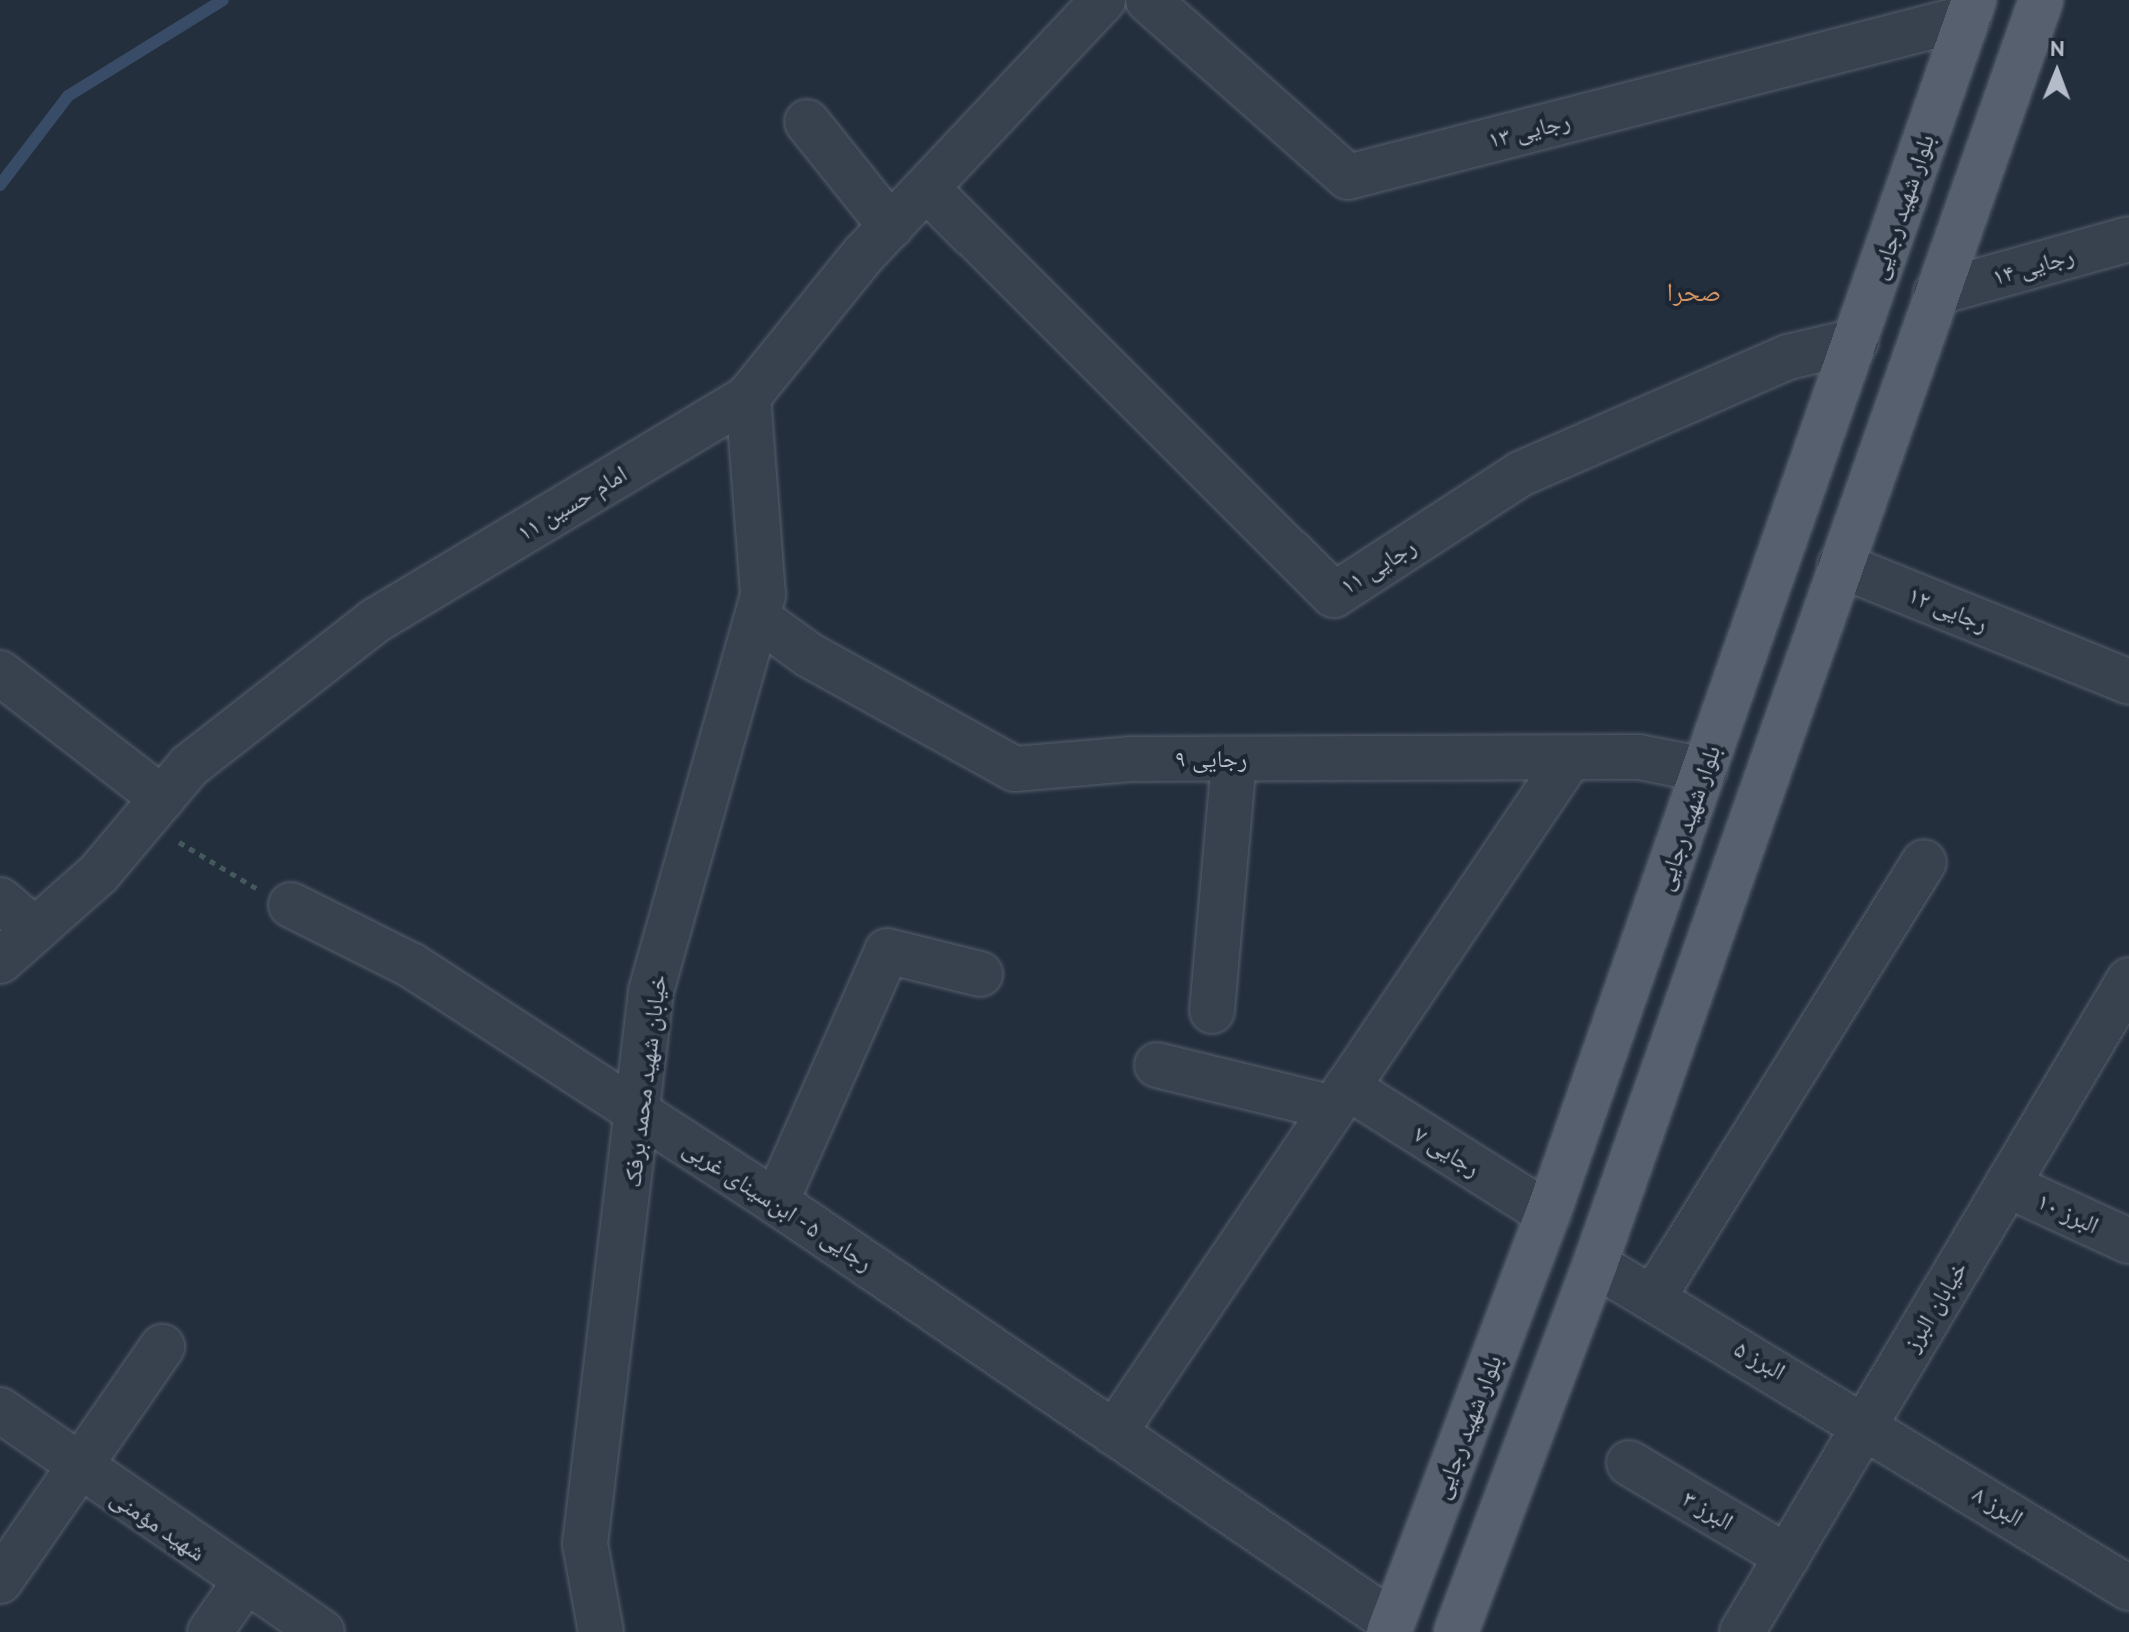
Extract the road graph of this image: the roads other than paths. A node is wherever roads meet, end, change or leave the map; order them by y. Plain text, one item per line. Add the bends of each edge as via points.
1 (1103, 0) edge
2 (1148, 0) edge
3 (2041, 0) edge
4 (1972, 8) edge
5 (807, 122) dead end
6 (927, 189) junction
7 (891, 227) junction
8 (2129, 239) edge
9 (1936, 293) junction
10 (1856, 341) junction
11 (748, 397) junction
12 (1840, 565) junction
13 (758, 618) junction
14 (0, 673) edge
15 (2129, 682) edge
16 (1234, 759) junction
17 (1569, 759) junction
18 (1705, 770) junction
19 (153, 808) junction
20 (1924, 862) dead end
21 (0, 900) edge
22 (291, 905) road end
23 (35, 930) junction
24 (0, 961) edge
25 (980, 974) dead end
26 (2129, 980) edge
27 (1212, 1011) dead end
28 (1157, 1065) dead end
29 (1340, 1097) junction
30 (641, 1115) junction
31 (2007, 1185) junction
32 (776, 1202) junction
33 (1548, 1214) junction
34 (2129, 1241) edge
35 (1595, 1264) junction
36 (1653, 1298) junction
37 (162, 1347) dead end
38 (0, 1410) edge
39 (1866, 1423) junction
40 (1114, 1433) junction
41 (1629, 1463) dead end
42 (77, 1469) junction
43 (1787, 1557) junction
44 (0, 1581) edge
45 (244, 1583) junction
46 (2129, 1588) edge
47 (1396, 1629) edge
48 (1750, 1629) edge
49 (210, 1632) edge
50 (322, 1632) edge
51 (601, 1632) edge
52 (1456, 1632) edge

1 - 6 street, امام حسین ۱۱
2 - 4 street, رجایی ۱۳ via 1348,177
3 - 9 main road
4 - 10 main road, بلوار شهید رجایی
5 - 7 street
6 - 7 street, امام حسین ۱۱
6 - 10 street, رجایی ۱۱ via 1334,595 1520,474 1788,357
7 - 11 street, امام حسین ۱۱
8 - 9 street, رجایی ۱۴
9 - 12 main road
10 - 18 main road, بلوار شهید رجایی
11 - 13 street, خیابان شهید محمد برفک via 763,595
11 - 19 street, امام حسین ۱۱ via 376,620 189,766
12 - 15 street, رجایی ۱۲
12 - 35 main road
13 - 16 street, رجایی ۹ via 809,655 1015,769
13 - 30 street, خیابان شهید محمد برفک via 651,991
14 - 19 street
16 - 17 street, رجایی ۹
16 - 27 street
17 - 18 street, رجایی ۹ via 1639,757
17 - 29 street
18 - 33 main road, بلوار شهید رجایی
19 - 23 street, امام حسین ۱۱ via 99,873
20 - 36 street
21 - 23 street
22 - 30 street, رجایی ۵ - ابن‌سینای غربی via 411,965
23 - 24 street, امام حسین ۱۱
25 - 32 street via 887,951
26 - 31 street, خیابان البرز
28 - 29 street, رجایی ۷
29 - 33 street, رجایی ۷
29 - 40 street
30 - 32 street, رجایی ۵ - ابن‌سینای غربی
30 - 51 street, خیابان شهید محمد برفک via 585,1544
31 - 34 street, البرز ۱۰
31 - 39 street, خیابان البرز
32 - 40 street, رجایی ۵ - ابن‌سینای غربی
33 - 47 main road, بلوار شهید رجایی
35 - 36 street, البرز ۵
35 - 52 main road
36 - 39 street, البرز ۵
37 - 42 street
38 - 42 street, شهید مؤمنی
39 - 43 street, خیابان البرز
39 - 46 street, البرز ۸
40 - 47 street, رجایی ۵ - ابن‌سینای غربی
41 - 43 street, البرز ۳
42 - 44 street
42 - 45 street, شهید مؤمنی
43 - 48 street, خیابان البرز
45 - 49 street
45 - 50 street, شهید مؤمنی

